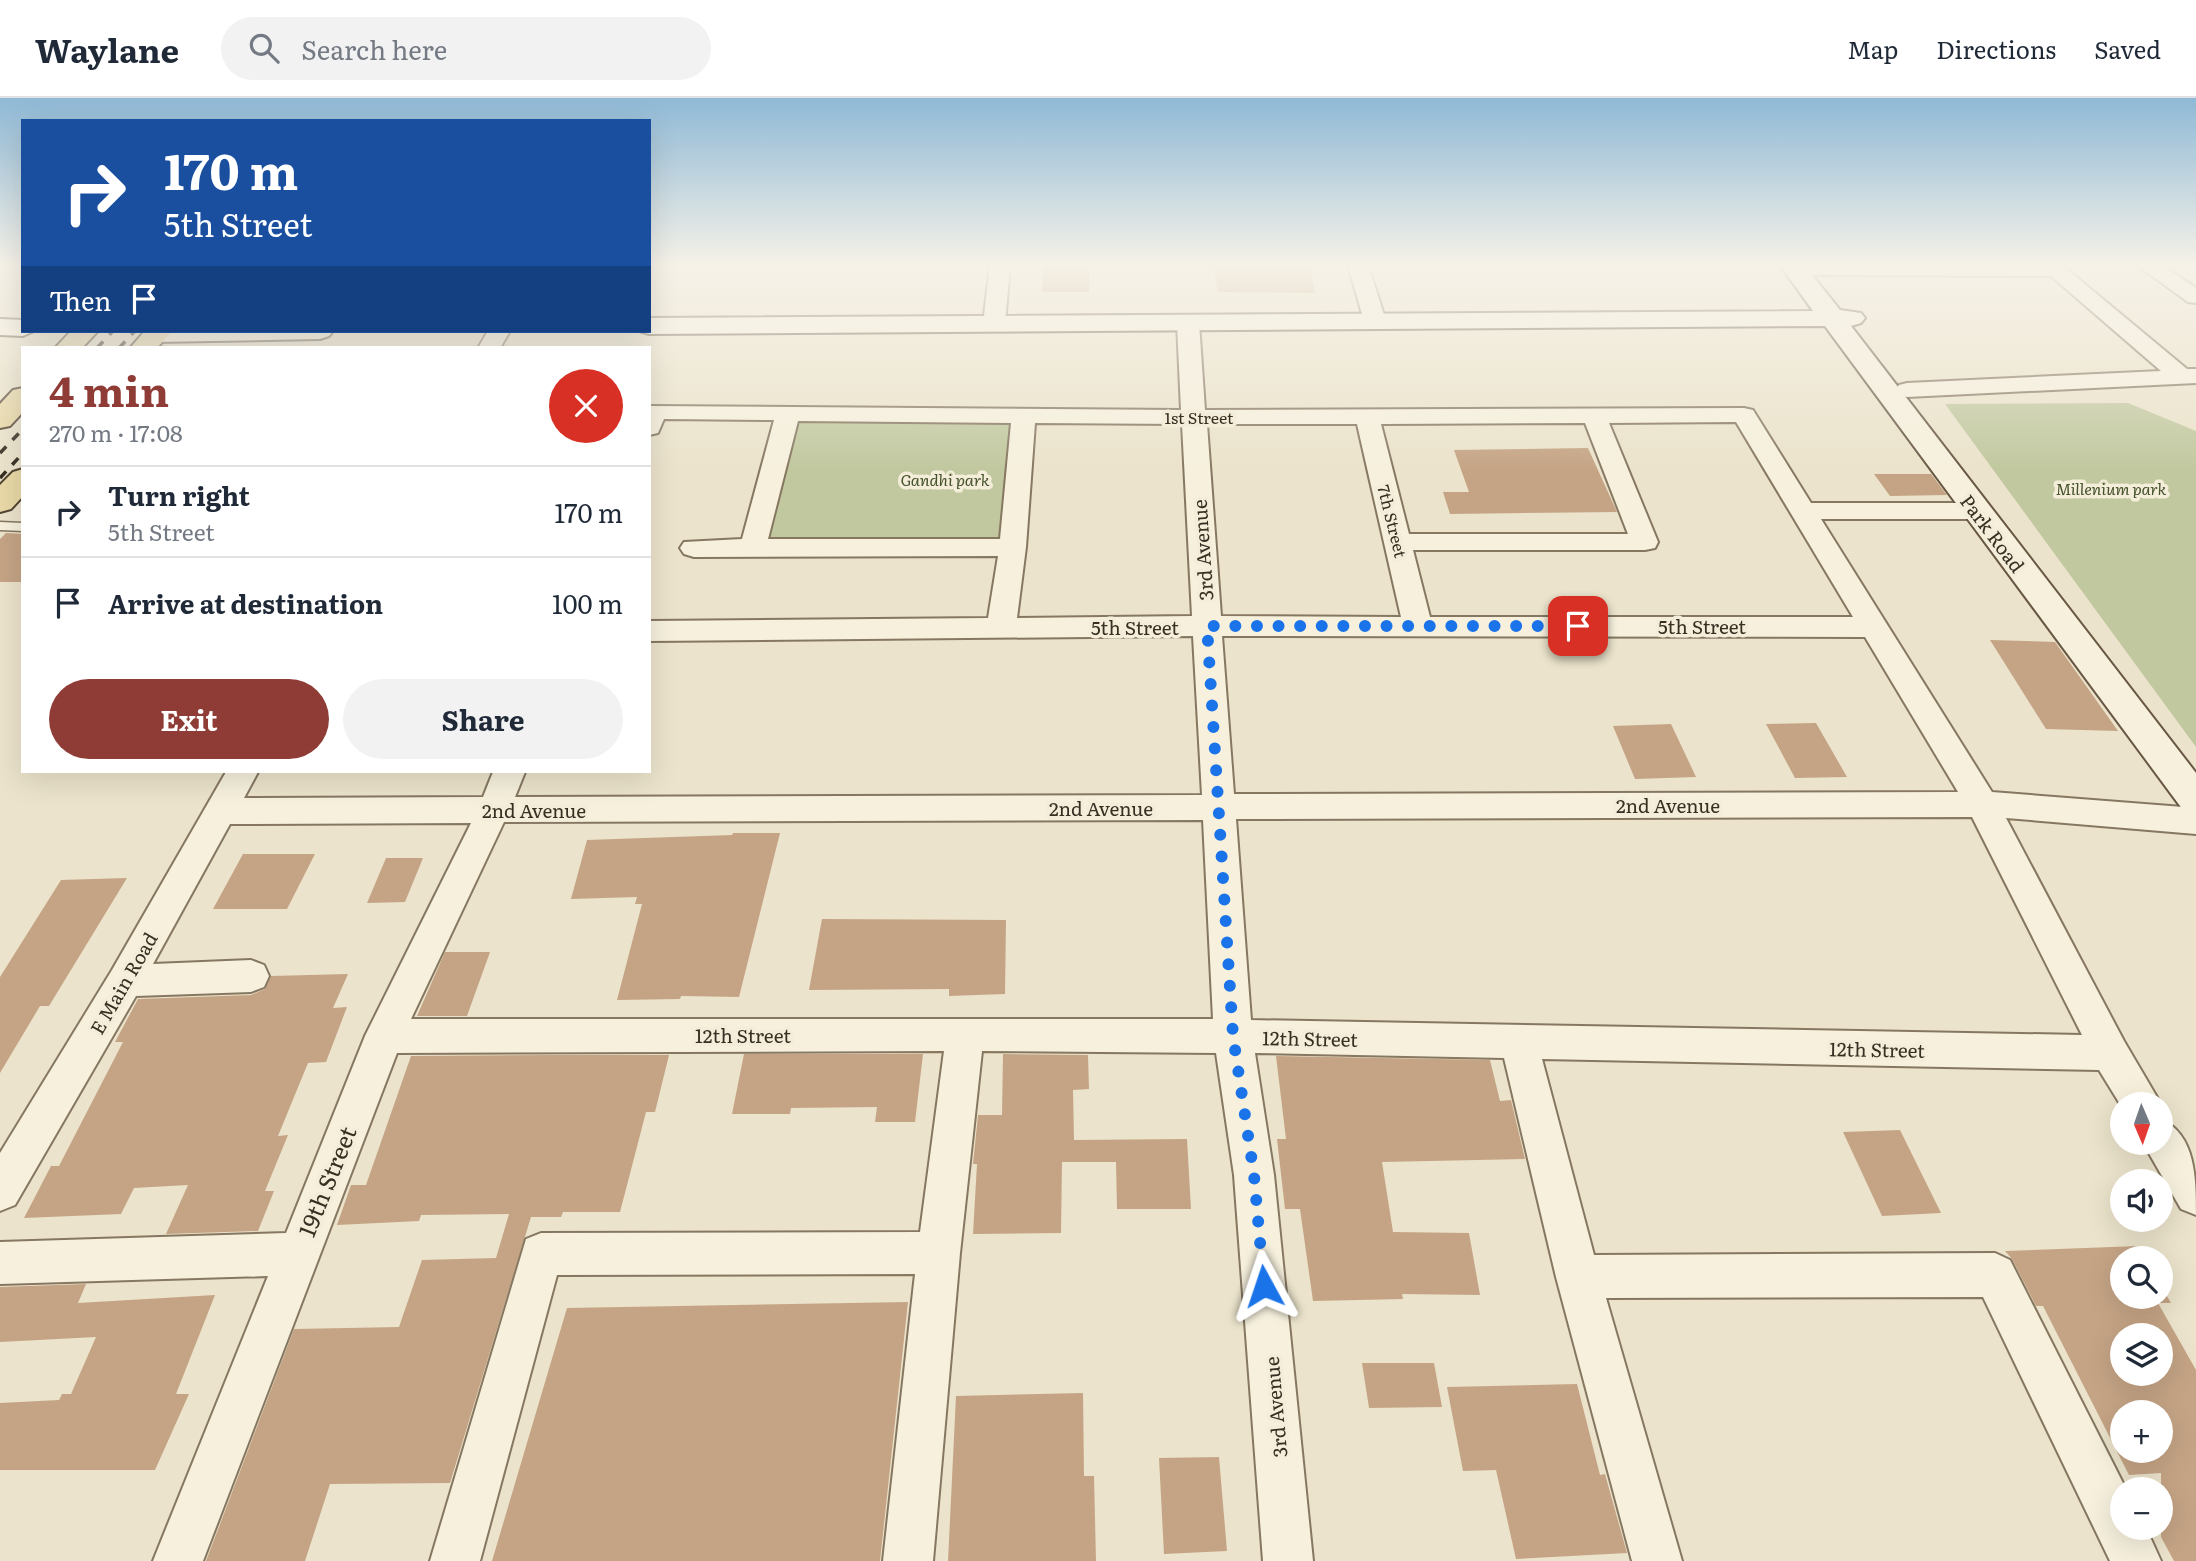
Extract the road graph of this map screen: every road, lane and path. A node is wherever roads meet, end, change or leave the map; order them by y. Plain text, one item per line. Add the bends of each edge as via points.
1 (83, 333) edge
2 (265, 333) edge
3 (1189, 333) edge
4 (1853, 333) edge
5 (1856, 333) edge
6 (2135, 333) edge
7 (152, 338) edge
8 (70, 346) edge
9 (2189, 377) edge
10 (1907, 390) junction
11 (21, 398) edge
12 (788, 414) junction
13 (1024, 415) junction
14 (1367, 416) junction
15 (1594, 416) junction
16 (1193, 417) junction
17 (0, 420) edge
18 (652, 420) edge
19 (21, 480) edge
20 (0, 503) edge
21 (1802, 511) junction
22 (1975, 511) junction
23 (0, 526) edge
24 (21, 527) edge
25 (1398, 542) junction
26 (753, 547) junction
27 (1013, 547) junction
28 (694, 548) dead end
29 (1207, 626) junction
30 (1418, 626) junction
31 (1873, 627) junction
32 (1002, 628) junction
33 (651, 631) edge
34 (2196, 770) edge
35 (241, 773) edge
36 (509, 773) edge
37 (2196, 800) edge
38 (1982, 804) junction
39 (1218, 807) junction
40 (494, 810) junction
41 (219, 811) junction
42 (2196, 821) edge
43 (251, 976) dead end
44 (125, 981) junction
45 (965, 1034) junction
46 (384, 1036) junction
47 (1233, 1036) junction
48 (1519, 1042) junction
49 (2110, 1053) junction
50 (2134, 1092) edge
51 (2171, 1155) edge
52 (0, 1191) edge
53 (2196, 1195) edge
54 (939, 1253) junction
55 (296, 1254) junction
56 (0, 1263) edge
57 (1578, 1277) junction
58 (178, 1561) edge
59 (455, 1561) edge
60 (908, 1561) edge
61 (1288, 1561) edge
62 (1657, 1561) edge
63 (2136, 1561) edge

1 - 8 main road
2 - 7 street
3 - 16 street, 3rd Avenue
4 - 22 street, Park Road
5 - 10 street, Park Road
6 - 9 street
9 - 10 street
10 - 34 street, Park Road
11 - 17 main road
12 - 13 street, 1st Street
12 - 18 street, 1st Street
12 - 26 street
13 - 16 street, 1st Street
13 - 27 street
14 - 15 street, 1st Street
14 - 16 street, 1st Street
14 - 25 street, 7th Street
15 - 21 street, 1st Street via 1744,415
15 - 25 street via 1645,542
16 - 29 street, 3rd Avenue
19 - 20 main road
21 - 22 street
21 - 31 street
22 - 37 street, Park Road
23 - 24 lane
25 - 30 street, 7th Street
26 - 27 street
26 - 28 street
27 - 32 street
29 - 30 street, 5th Street
29 - 32 street, 5th Street
29 - 39 street, 3rd Avenue
30 - 31 street, 5th Street
31 - 38 street
32 - 33 street, 5th Street
35 - 41 street, E Main Road
36 - 40 street, 19th Street
38 - 39 street, 2nd Avenue
38 - 42 street
38 - 49 street
39 - 40 street, 2nd Avenue
39 - 47 street, 3rd Avenue
40 - 41 street, 2nd Avenue
40 - 46 street, 19th Street
41 - 44 street, E Main Road
43 - 44 street
44 - 52 street, E Main Road
45 - 46 street, 12th Street
45 - 47 street, 12th Street
45 - 54 street
46 - 55 street, 19th Street
47 - 48 street, 12th Street
47 - 61 street, 3rd Avenue via 1254,1175
48 - 49 street, 12th Street
48 - 57 street
49 - 50 street
51 - 53 street
54 - 59 street via 541,1254
54 - 60 street
55 - 56 street
55 - 58 street, 19th Street
57 - 62 street
57 - 63 street via 1995,1275

